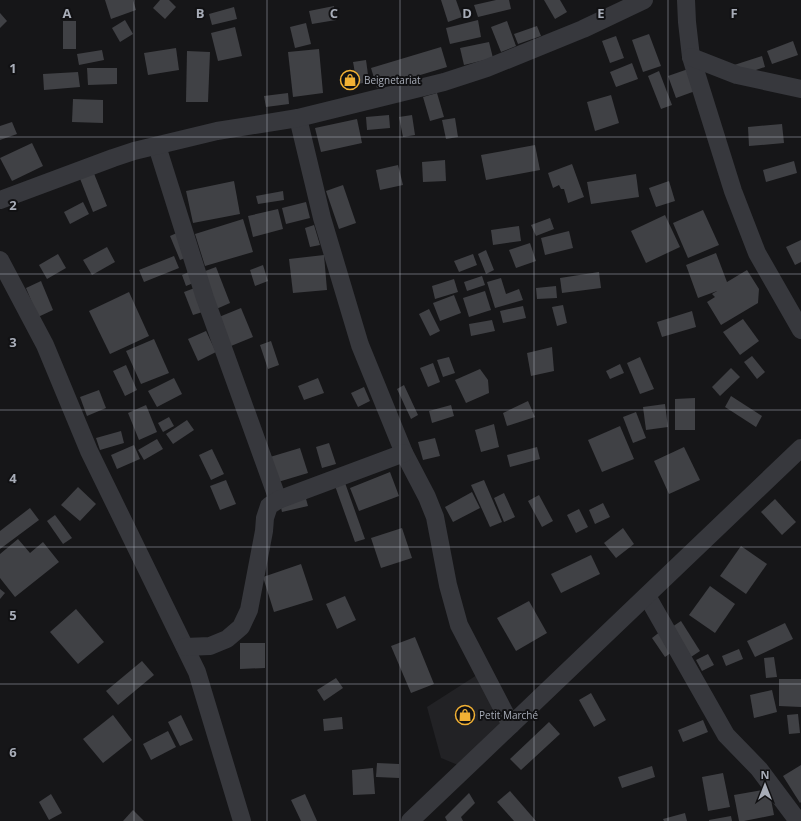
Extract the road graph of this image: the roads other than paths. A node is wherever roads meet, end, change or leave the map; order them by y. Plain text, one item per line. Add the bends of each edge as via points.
1 (644, 0) edge
2 (686, 0) edge
3 (691, 57) junction
4 (801, 90) edge
5 (298, 118) junction
6 (157, 146) junction
7 (0, 200) edge
8 (0, 260) edge
9 (801, 330) edge
10 (801, 448) edge
11 (404, 453) junction
12 (278, 500) junction
13 (646, 596) junction
14 (185, 647) junction
15 (511, 725) junction
16 (242, 821) edge
17 (410, 821) edge
18 (798, 821) edge

1 - 5 street via 583,29 487,68 444,82
2 - 3 street
3 - 4 street via 736,75
3 - 9 street via 733,191 757,253
5 - 6 street via 217,131
5 - 11 street via 322,218 360,345
6 - 7 street via 113,158
6 - 12 street via 205,298
8 - 14 street via 45,345 89,451
10 - 13 street
11 - 12 street
11 - 15 street via 435,517 448,586 459,624
12 - 14 street via 269,506 265,518 249,610 241,627 227,639 210,646
13 - 15 street
13 - 18 street via 726,735 759,769
14 - 16 street via 197,672
15 - 17 street

